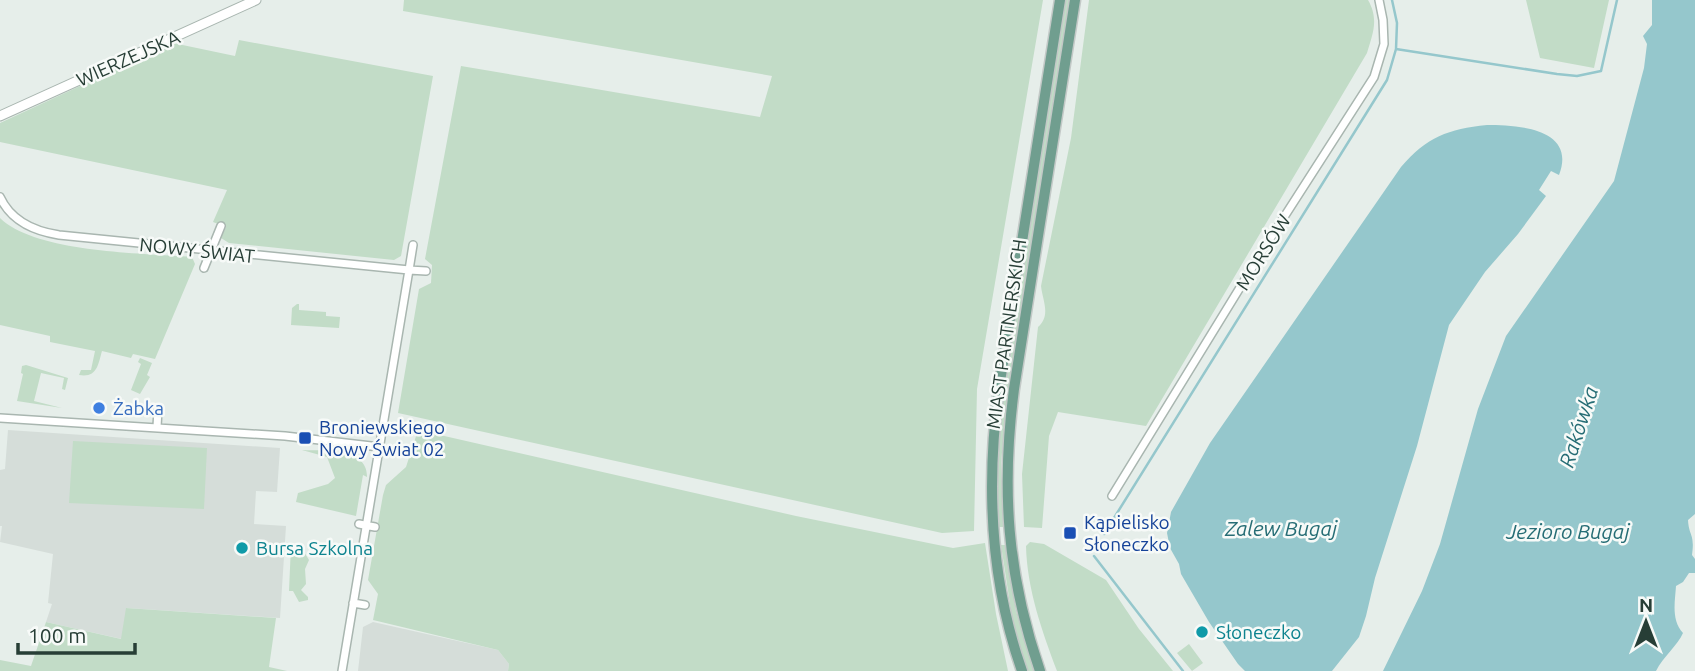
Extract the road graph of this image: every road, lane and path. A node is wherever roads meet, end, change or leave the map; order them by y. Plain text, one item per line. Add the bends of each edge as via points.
1 (256, 0) edge
2 (1060, 0) edge
3 (1075, 0) edge
4 (1379, 0) edge
5 (0, 116) edge
6 (0, 197) edge
7 (221, 226) dead end
8 (413, 245) dead end
9 (211, 252) junction
10 (204, 268) dead end
11 (409, 270) junction
12 (426, 271) dead end
13 (158, 409) dead end
14 (0, 418) edge
15 (157, 427) junction
16 (380, 446) junction
17 (1112, 496) dead end
18 (362, 524) junction
19 (375, 527) dead end
20 (353, 603) junction
21 (365, 605) dead end
22 (341, 671) edge
23 (1022, 671) edge
24 (1040, 671) edge

1 - 5 street, WIERZEJSKA
2 - 23 main road, MIAST PARTNERSKICH via 992,459 999,574
3 - 24 main road, MIAST PARTNERSKICH via 1007,452 1011,555
4 - 17 street, MORSÓW via 1384,44 1374,77
6 - 9 street, NOWY ŚWIAT via 13,217 51,234
7 - 9 street
8 - 11 street
9 - 10 street
9 - 11 street, NOWY ŚWIAT
11 - 12 street, NOWY ŚWIAT
11 - 16 street
13 - 15 street
14 - 15 street
15 - 16 street
16 - 18 street
18 - 19 street
18 - 20 street
20 - 21 street
20 - 22 street

